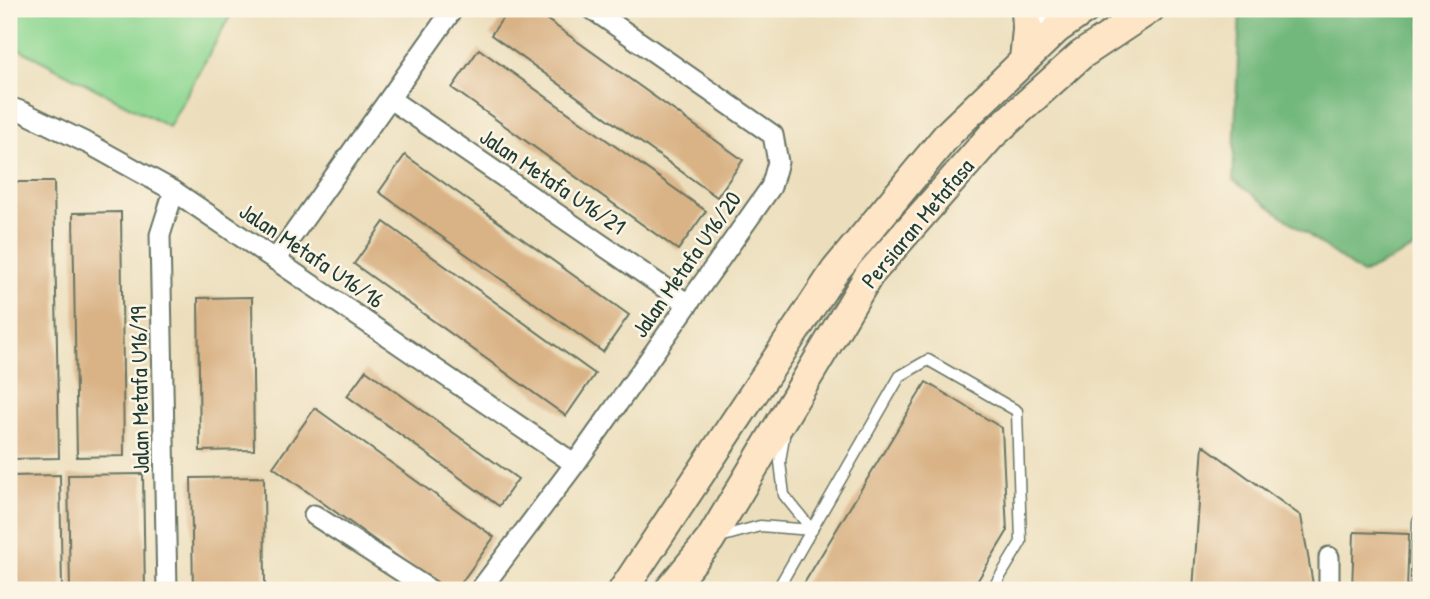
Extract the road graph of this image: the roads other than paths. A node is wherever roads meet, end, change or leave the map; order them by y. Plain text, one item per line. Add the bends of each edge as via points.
1 (453, 9) edge
2 (592, 9) edge
3 (1026, 9) edge
4 (1086, 9) edge
5 (1150, 9) edge
6 (1048, 19) edge
7 (1118, 30) junction
8 (1024, 60) junction
9 (390, 99) junction
10 (9, 107) edge
11 (173, 191) junction
12 (275, 260) junction
13 (688, 304) junction
14 (789, 408) junction
15 (575, 464) junction
16 (314, 515) dead end
17 (1418, 521) dead end
18 (812, 530) junction
19 (710, 540) junction
20 (1329, 557) dead end
21 (167, 590) edge
22 (429, 590) edge
23 (480, 590) edge
24 (623, 590) edge
25 (669, 590) edge
26 (777, 590) edge
27 (992, 590) edge
28 (1329, 590) edge
29 (1416, 590) edge

1 - 9 street
2 - 13 street, Jalan Metafa U16/20 via 773,135 778,162 771,187
3 - 8 main road
4 - 6 main road, Persiaran Metafasa
5 - 7 main road, Persiaran Metafasa
6 - 7 main road via 1076,38
6 - 8 main road, Persiaran Metafasa
7 - 14 main road, Persiaran Metafasa via 1082,55 992,135 869,275
8 - 24 main road, Persiaran Metafasa via 949,133 835,271
9 - 12 street
9 - 13 street, Jalan Metafa U16/21
10 - 11 street, Jalan Metafa U16/16 via 92,145
11 - 12 street, Jalan Metafa U16/16
11 - 21 street, Jalan Metafa U16/19 via 160,235
12 - 15 street, Jalan Metafa U16/16
13 - 15 street, Jalan Metafa U16/20
14 - 18 lane via 780,462 784,495
14 - 19 main road, Persiaran Metafasa
15 - 23 street, Jalan Metafa U16/20
16 - 22 street
17 - 29 lane
18 - 19 lane via 760,526
18 - 26 lane
18 - 27 lane via 900,376 928,360 1017,411 1021,542
19 - 25 main road, Persiaran Metafasa
20 - 28 street

